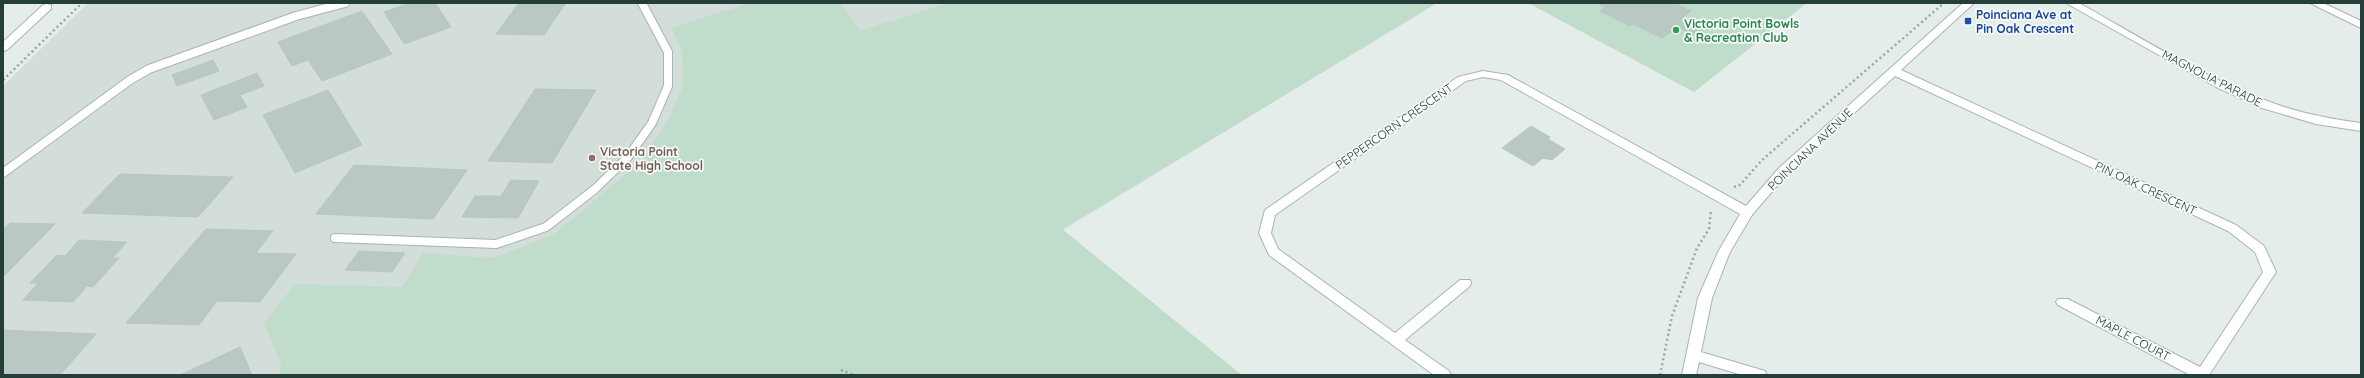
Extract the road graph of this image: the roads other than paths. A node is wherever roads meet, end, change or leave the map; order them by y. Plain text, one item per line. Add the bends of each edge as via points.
1 (344, 3) edge
2 (642, 3) edge
3 (1969, 3) edge
4 (2071, 3) edge
5 (2315, 3) edge
6 (47, 6) dead end
7 (2361, 25) edge
8 (3, 48) edge
9 (1894, 71) junction
10 (2361, 128) edge
11 (3, 173) edge
12 (1747, 212) junction
13 (334, 238) dead end
14 (1465, 283) dead end
15 (2063, 302) dead end
16 (1395, 340) junction
17 (1692, 355) junction
18 (1444, 375) edge
19 (1689, 375) edge
20 (1760, 375) edge
21 (2202, 375) edge

1 - 11 lane via 296,16 149,69 130,80
2 - 13 lane via 668,52 668,86 652,123 628,157 594,189 546,227 496,244
3 - 9 street, POINCIANA AVENUE
4 - 10 street, MAGNOLIA PARADE via 2220,85 2266,105 2316,120
5 - 7 street
6 - 8 street
9 - 12 street, POINCIANA AVENUE via 1783,171
9 - 21 street, PIN OAK CRESCENT via 2232,228 2260,249 2270,272
12 - 16 street, PEPPERCORN CRESCENT via 1504,77 1483,74 1462,79 1269,213 1264,232 1273,252
12 - 17 street, POINCIANA AVENUE via 1724,252 1705,298
14 - 16 street
15 - 21 street, MAPLE COURT
16 - 18 street, PEPPERCORN CRESCENT
17 - 19 street, POINCIANA AVENUE
17 - 20 street

